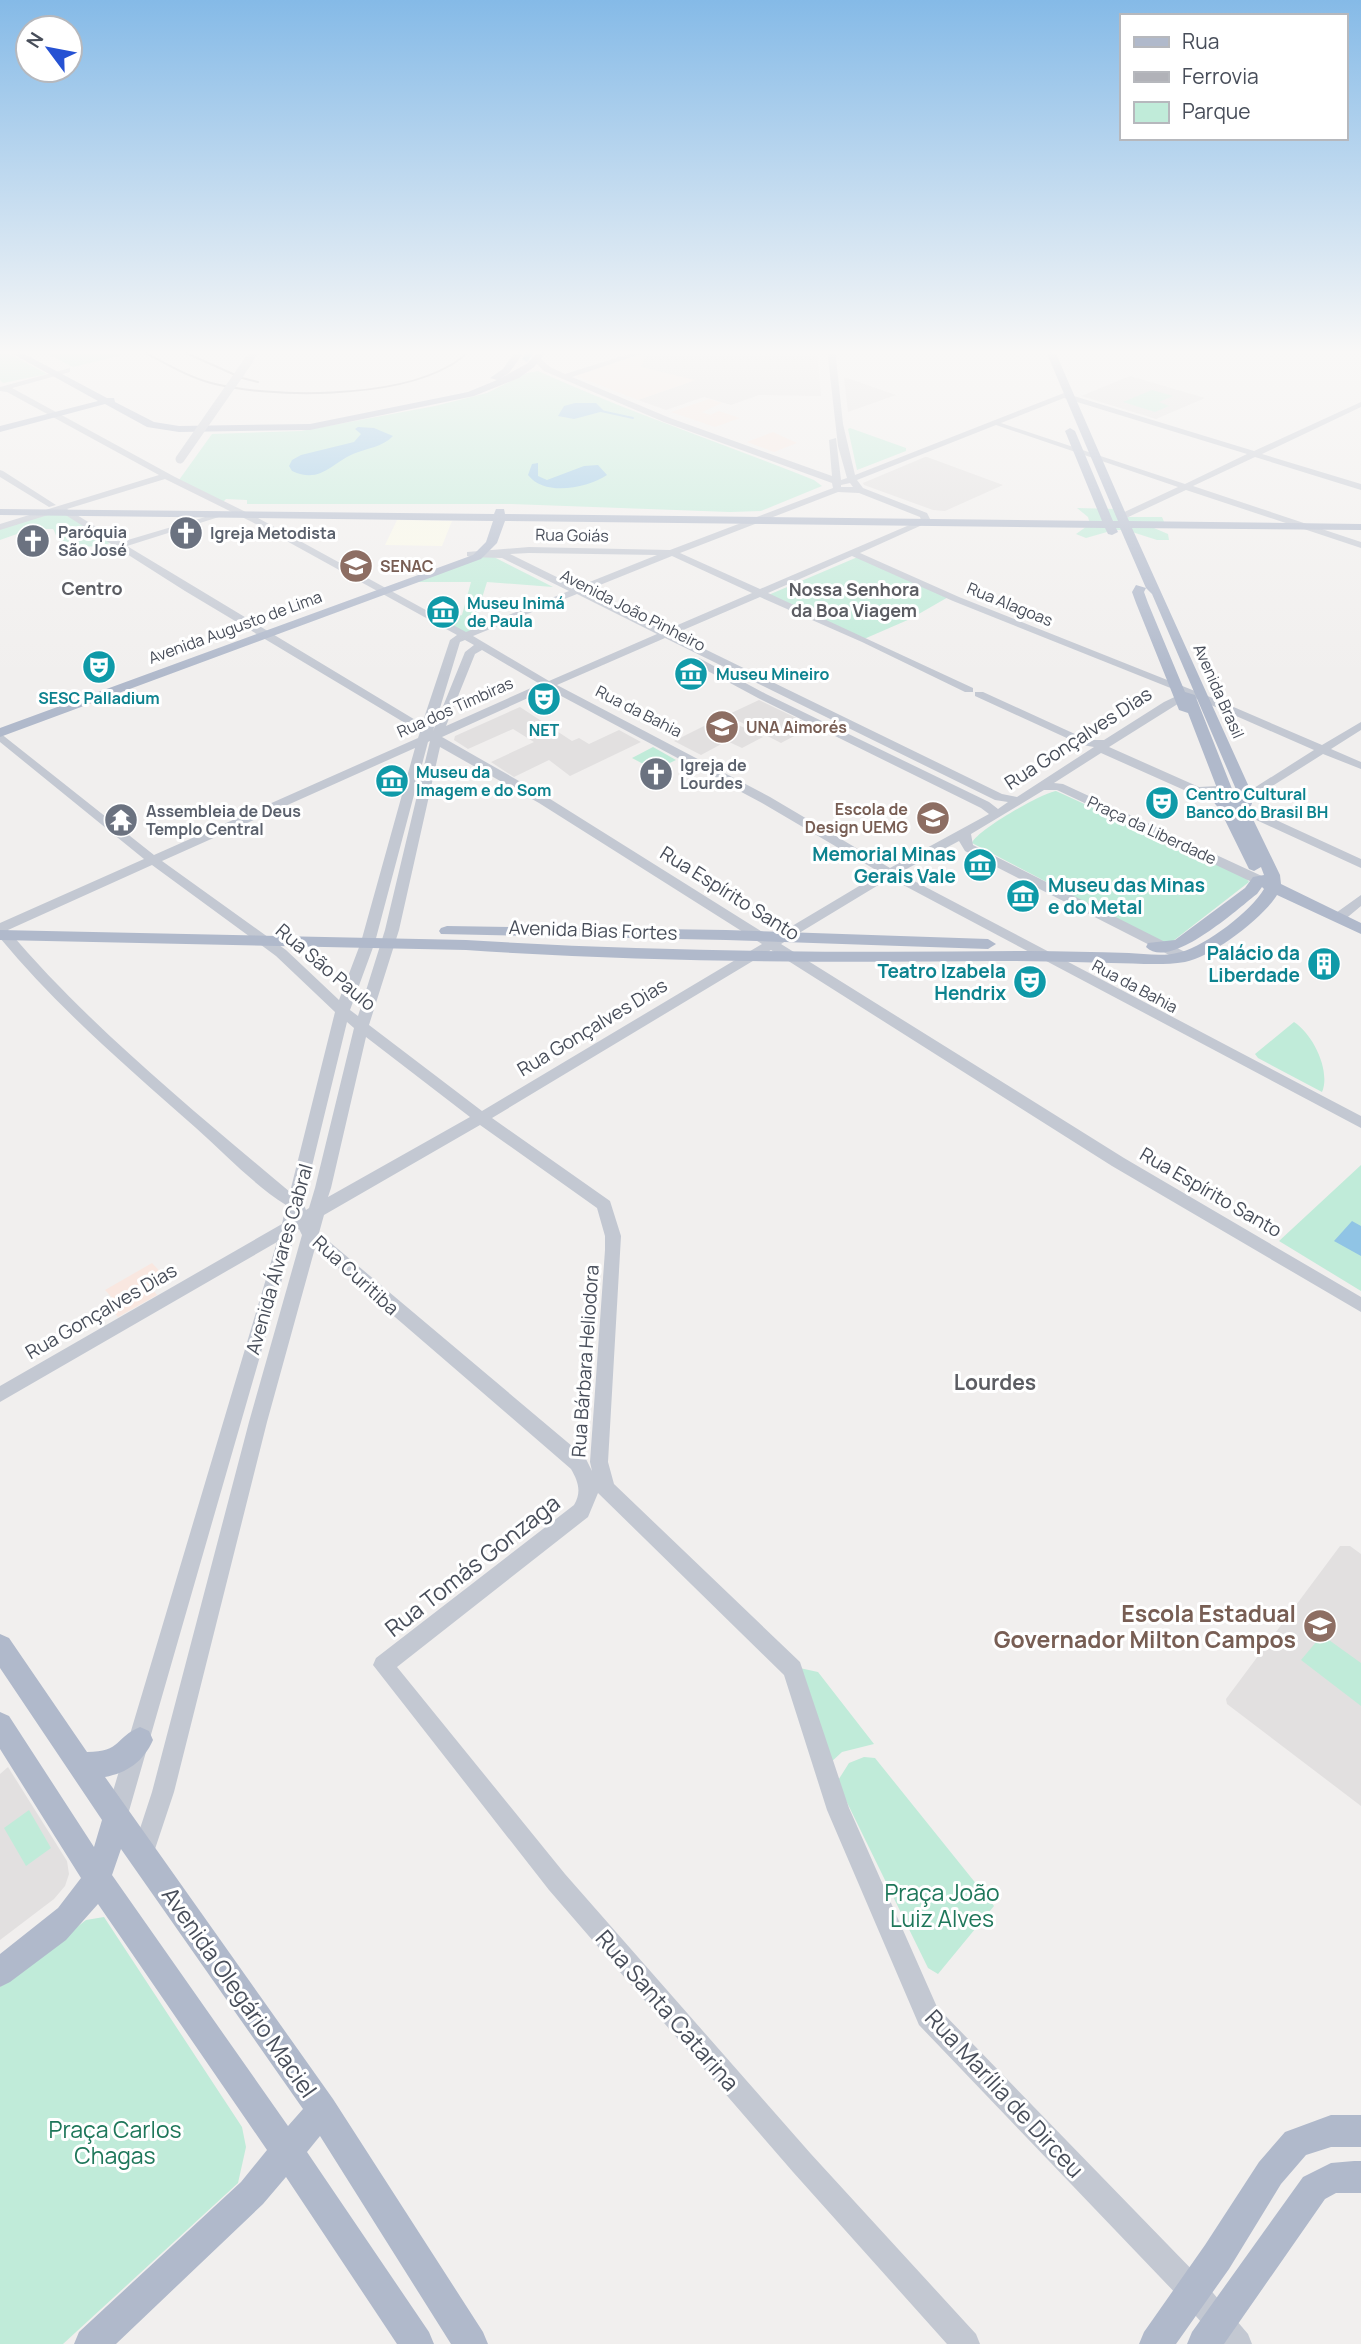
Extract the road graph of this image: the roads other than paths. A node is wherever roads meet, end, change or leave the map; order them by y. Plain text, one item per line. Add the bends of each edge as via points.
1 (134, 458) edge
2 (180, 458) edge
3 (773, 458) edge
4 (836, 458) edge
5 (849, 458) edge
6 (913, 458) edge
7 (1082, 458) edge
8 (1099, 458) edge
9 (1109, 458) edge
10 (1247, 458) edge
11 (1259, 458) edge
12 (1260, 458) edge
13 (0, 473) edge
14 (169, 473) junction
15 (147, 482) junction
16 (836, 482) junction
17 (856, 482) junction
18 (180, 483) junction
19 (1186, 487) junction
20 (1361, 487) edge
21 (1361, 493) edge
22 (0, 505) edge
23 (94, 505) junction
24 (789, 506) junction
25 (218, 508) junction
26 (50, 509) junction
27 (69, 509) junction
28 (0, 512) edge
29 (242, 513) junction
30 (1142, 513) junction
31 (500, 514) junction
32 (811, 514) junction
33 (487, 515) junction
34 (1267, 516) junction
35 (764, 517) junction
36 (925, 518) junction
37 (716, 519) junction
38 (1283, 519) junction
39 (1361, 519) edge
40 (78, 520) junction
41 (678, 520) junction
42 (1107, 520) junction
43 (1122, 520) junction
44 (1306, 526) junction
45 (0, 527) edge
46 (1361, 527) edge
47 (726, 531) junction
48 (122, 545) junction
49 (1361, 545) edge
50 (1118, 546) dead end
51 (530, 550) junction
52 (486, 552) junction
53 (673, 553) junction
54 (855, 554) junction
55 (522, 564) junction
56 (1128, 565) dead end
57 (379, 589) junction
58 (1142, 591) junction
59 (571, 592) junction
60 (761, 593) junction
61 (262, 632) junction
62 (662, 637) junction
63 (460, 638) junction
64 (481, 646) junction
65 (549, 685) junction
66 (1191, 694) junction
67 (1361, 725) edge
68 (0, 726) edge
69 (0, 735) edge
70 (427, 736) junction
71 (1096, 748) junction
72 (1325, 750) junction
73 (1361, 766) edge
74 (1043, 786) junction
75 (1214, 789) junction
76 (1019, 801) junction
77 (1236, 803) junction
78 (997, 815) junction
79 (1290, 831) junction
80 (965, 834) junction
81 (1256, 839) junction
82 (153, 860) junction
83 (1361, 864) edge
84 (890, 873) junction
85 (1266, 884) junction
86 (1361, 899) edge
87 (1262, 906) junction
88 (1338, 918) junction
89 (246, 928) junction
90 (3, 929) edge
91 (1361, 929) edge
92 (370, 936) junction
93 (390, 936) junction
94 (755, 936) junction
95 (262, 939) junction
96 (296, 940) junction
97 (1361, 940) edge
98 (777, 942) junction
99 (1023, 946) junction
100 (1161, 947) junction
101 (281, 953) junction
102 (754, 956) junction
103 (790, 956) junction
104 (1043, 956) junction
105 (1184, 957) junction
106 (810, 962) junction
107 (342, 1012) junction
108 (362, 1025) junction
109 (481, 1118) junction
110 (1361, 1123) edge
111 (323, 1190) junction
112 (294, 1202) junction
113 (317, 1210) junction
114 (301, 1227) junction
115 (612, 1236) joint
116 (1361, 1305) edge
117 (0, 1395) edge
118 (598, 1462) junction
119 (578, 1463) junction
120 (0, 1646) edge
121 (383, 1665) joint
122 (793, 1669) joint
123 (0, 1725) edge
124 (140, 1740) junction
125 (80, 1765) junction
126 (116, 1818) junction
127 (143, 1853) junction
128 (97, 1877) junction
129 (52, 1933) junction
130 (0, 1956) edge
131 (0, 1972) edge
132 (322, 2110) junction
133 (1361, 2131) edge
134 (287, 2153) junction
135 (1361, 2177) edge
136 (1192, 2290) junction
137 (1221, 2336) edge
138 (91, 2344) edge
139 (417, 2344) edge
140 (471, 2344) edge
141 (966, 2344) edge
142 (1156, 2344) edge

1 - 14 street
2 - 14 street, bridge
3 - 16 street
4 - 16 street
5 - 17 street
6 - 17 street
7 - 42 main road
8 - 43 main road, Avenida Brasil
9 - 19 street
10 - 19 street
11 - 21 street
12 - 20 street
13 - 26 street
14 - 15 street
14 - 18 street
15 - 18 street
15 - 23 street
16 - 17 street
16 - 17 street
16 - 24 street
17 - 36 street
18 - 25 street
19 - 30 street
19 - 34 street
22 - 26 main road
23 - 25 main road
23 - 27 main road
23 - 40 street
24 - 32 main road
24 - 35 street
25 - 29 main road
25 - 33 main road
25 - 48 street
26 - 27 main road
26 - 28 main road
26 - 45 street
27 - 40 street, Rua Espírito Santo
29 - 33 main road
29 - 57 street, Rua da Bahia
30 - 34 main road
30 - 43 main road
31 - 33 main road
31 - 35 main road
31 - 41 main road
31 - 52 main road via 497,533
32 - 35 main road
32 - 36 main road
33 - 52 main road via 479,548
34 - 38 main road
35 - 36 main road
35 - 37 main road
35 - 41 main road
35 - 47 street
36 - 42 main road
36 - 54 street, Rua dos Timbiras
37 - 41 main road
37 - 47 main road via 727,524
38 - 39 main road
38 - 44 street
40 - 48 street, Rua Espírito Santo
42 - 43 main road
42 - 50 main road
43 - 44 main road
43 - 58 main road, Avenida Brasil
44 - 46 main road
44 - 49 street
47 - 53 street
48 - 61 street, Rua Espírito Santo
51 - 52 street, Rua Goiás
51 - 53 street, Rua Goiás
51 - 55 street
52 - 55 street, Avenida João Pinheiro
52 - 57 main road, Avenida Augusto de Lima
52 - 59 street, Avenida João Pinheiro
53 - 59 street
53 - 60 street
54 - 60 street, Rua dos Timbiras
54 - 66 street, Rua Alagoas via 956,600
55 - 59 street, Avenida João Pinheiro
56 - 58 main road, Avenida Brasil
57 - 61 main road, Avenida Augusto de Lima
57 - 63 street, Rua da Bahia
58 - 66 main road, Avenida Brasil
58 - 66 main road, Avenida Brasil
59 - 62 street, Avenida João Pinheiro
59 - 63 street
60 - 62 street, Rua dos Timbiras
60 - 71 street
61 - 68 main road, Avenida Augusto de Lima
61 - 69 main road, Avenida Augusto de Lima
61 - 70 street, Rua Espírito Santo
62 - 65 street, Rua dos Timbiras
62 - 76 street, Avenida João Pinheiro via 999,797
62 - 78 street, Avenida João Pinheiro via 762,696 985,805
63 - 64 street, Rua da Bahia
63 - 70 street, Avenida Álvares Cabral
64 - 65 street, Rua da Bahia
64 - 70 street, Avenida Álvares Cabral via 470,652 442,724
65 - 70 street, Rua dos Timbiras
65 - 84 street, Rua da Bahia via 721,775
66 - 71 street, Rua Gonçalves Dias
66 - 72 street, Rua Alagoas
66 - 75 main road, Avenida Brasil
66 - 77 main road, Avenida Brasil
67 - 72 street
69 - 82 street, Rua São Paulo
70 - 82 street, Rua dos Timbiras
70 - 92 street, Avenida Álvares Cabral
70 - 93 street, Avenida Álvares Cabral via 434,752
70 - 94 street, Rua Espírito Santo via 577,822
71 - 74 street, Rua Gonçalves Dias
71 - 75 street via 1197,791
72 - 73 street, Rua Alagoas
72 - 77 street
74 - 76 street, Rua Gonçalves Dias
74 - 85 street, Praça da Liberdade via 1059,788
75 - 77 main road, Avenida Brasil
76 - 78 street, Rua Gonçalves Dias
77 - 79 street
77 - 81 main road, Avenida Brasil
77 - 85 main road, Avenida Brasil
78 - 80 street, Rua Gonçalves Dias
79 - 81 street via 1271,830
79 - 83 street
80 - 84 street, Rua Gonçalves Dias
80 - 100 street via 968,848
81 - 85 main road, Avenida Brasil via 1273,878
82 - 89 street, Rua São Paulo
82 - 90 street, Rua dos Timbiras
84 - 98 street, Rua Gonçalves Dias
84 - 99 street, Rua da Bahia
85 - 87 main road
85 - 88 main road
85 - 100 main road via 1181,943
86 - 88 street
87 - 97 main road via 1286,907
87 - 105 main road via 1208,946
88 - 91 main road
89 - 90 main road, Avenida Bias Fortes
89 - 92 main road, Avenida Bias Fortes
89 - 95 street, Rua São Paulo
90 - 95 main road, Avenida Bias Fortes
90 - 112 street via 12,946 71,1005 184,1111
92 - 93 main road, Avenida Bias Fortes
92 - 96 main road, Avenida Bias Fortes
92 - 107 street, Avenida Álvares Cabral
93 - 94 main road, Avenida Bias Fortes
93 - 102 main road, Avenida Bias Fortes via 541,950
93 - 108 street, Avenida Álvares Cabral
94 - 98 main road, Avenida Bias Fortes
95 - 96 main road, Avenida Bias Fortes
95 - 101 street, Rua São Paulo
96 - 101 main road
98 - 99 main road, Avenida Bias Fortes
98 - 102 street, Rua Gonçalves Dias
98 - 103 street, Rua Espírito Santo
99 - 100 main road, Avenida Bias Fortes
99 - 104 street, Rua da Bahia
100 - 105 street
101 - 107 street, Rua São Paulo
102 - 103 main road, Avenida Bias Fortes
102 - 109 street, Rua Gonçalves Dias
103 - 106 main road, Avenida Bias Fortes
104 - 105 main road, Avenida Bias Fortes
104 - 106 main road, Avenida Bias Fortes
104 - 110 street, Rua da Bahia
106 - 116 street, Rua Espírito Santo via 1107,1155
107 - 108 street, Rua São Paulo
107 - 112 street, Avenida Álvares Cabral
108 - 109 street, Rua São Paulo
108 - 111 street, Avenida Álvares Cabral
109 - 113 street, Rua Gonçalves Dias
109 - 115 street, Rua São Paulo via 604,1205
111 - 112 street
111 - 113 street, Avenida Álvares Cabral
112 - 114 street, Avenida Álvares Cabral
113 - 114 street, Avenida Álvares Cabral
114 - 117 street, Rua Gonçalves Dias
114 - 119 street, Rua Curitiba
114 - 124 street, Avenida Álvares Cabral
114 - 127 street, Avenida Álvares Cabral via 163,1792
115 - 118 street, Rua Bárbara Heliodora
118 - 119 street
118 - 122 street, Rua Bárbara Heliodora via 605,1488
119 - 121 street, Rua Tomás Gonzaga via 588,1482 588,1501 581,1511
120 - 125 main road, Avenida Olegário Maciel
121 - 141 street, Rua Santa Catarina via 557,1882
122 - 136 street, Rua Marília de Dirceu via 838,1811 928,2016
123 - 128 main road
124 - 125 main road via 117,1762
124 - 126 street, Avenida Álvares Cabral
125 - 126 main road, Avenida Olegário Maciel
126 - 127 main road, Avenida Olegário Maciel
126 - 128 main road, Avenida Álvares Cabral
127 - 132 main road, Avenida Olegário Maciel
128 - 129 main road, Avenida Álvares Cabral
128 - 134 main road
129 - 130 main road via 32,1936
129 - 131 main road, Avenida Álvares Cabral
132 - 134 main road
132 - 140 main road, Avenida Olegário Maciel
133 - 136 main road via 1331,2131 1296,2143 1270,2173
134 - 138 main road via 252,2193
134 - 139 main road
135 - 137 main road via 1336,2175 1314,2189
136 - 137 street, Rua Marília de Dirceu
136 - 142 main road

